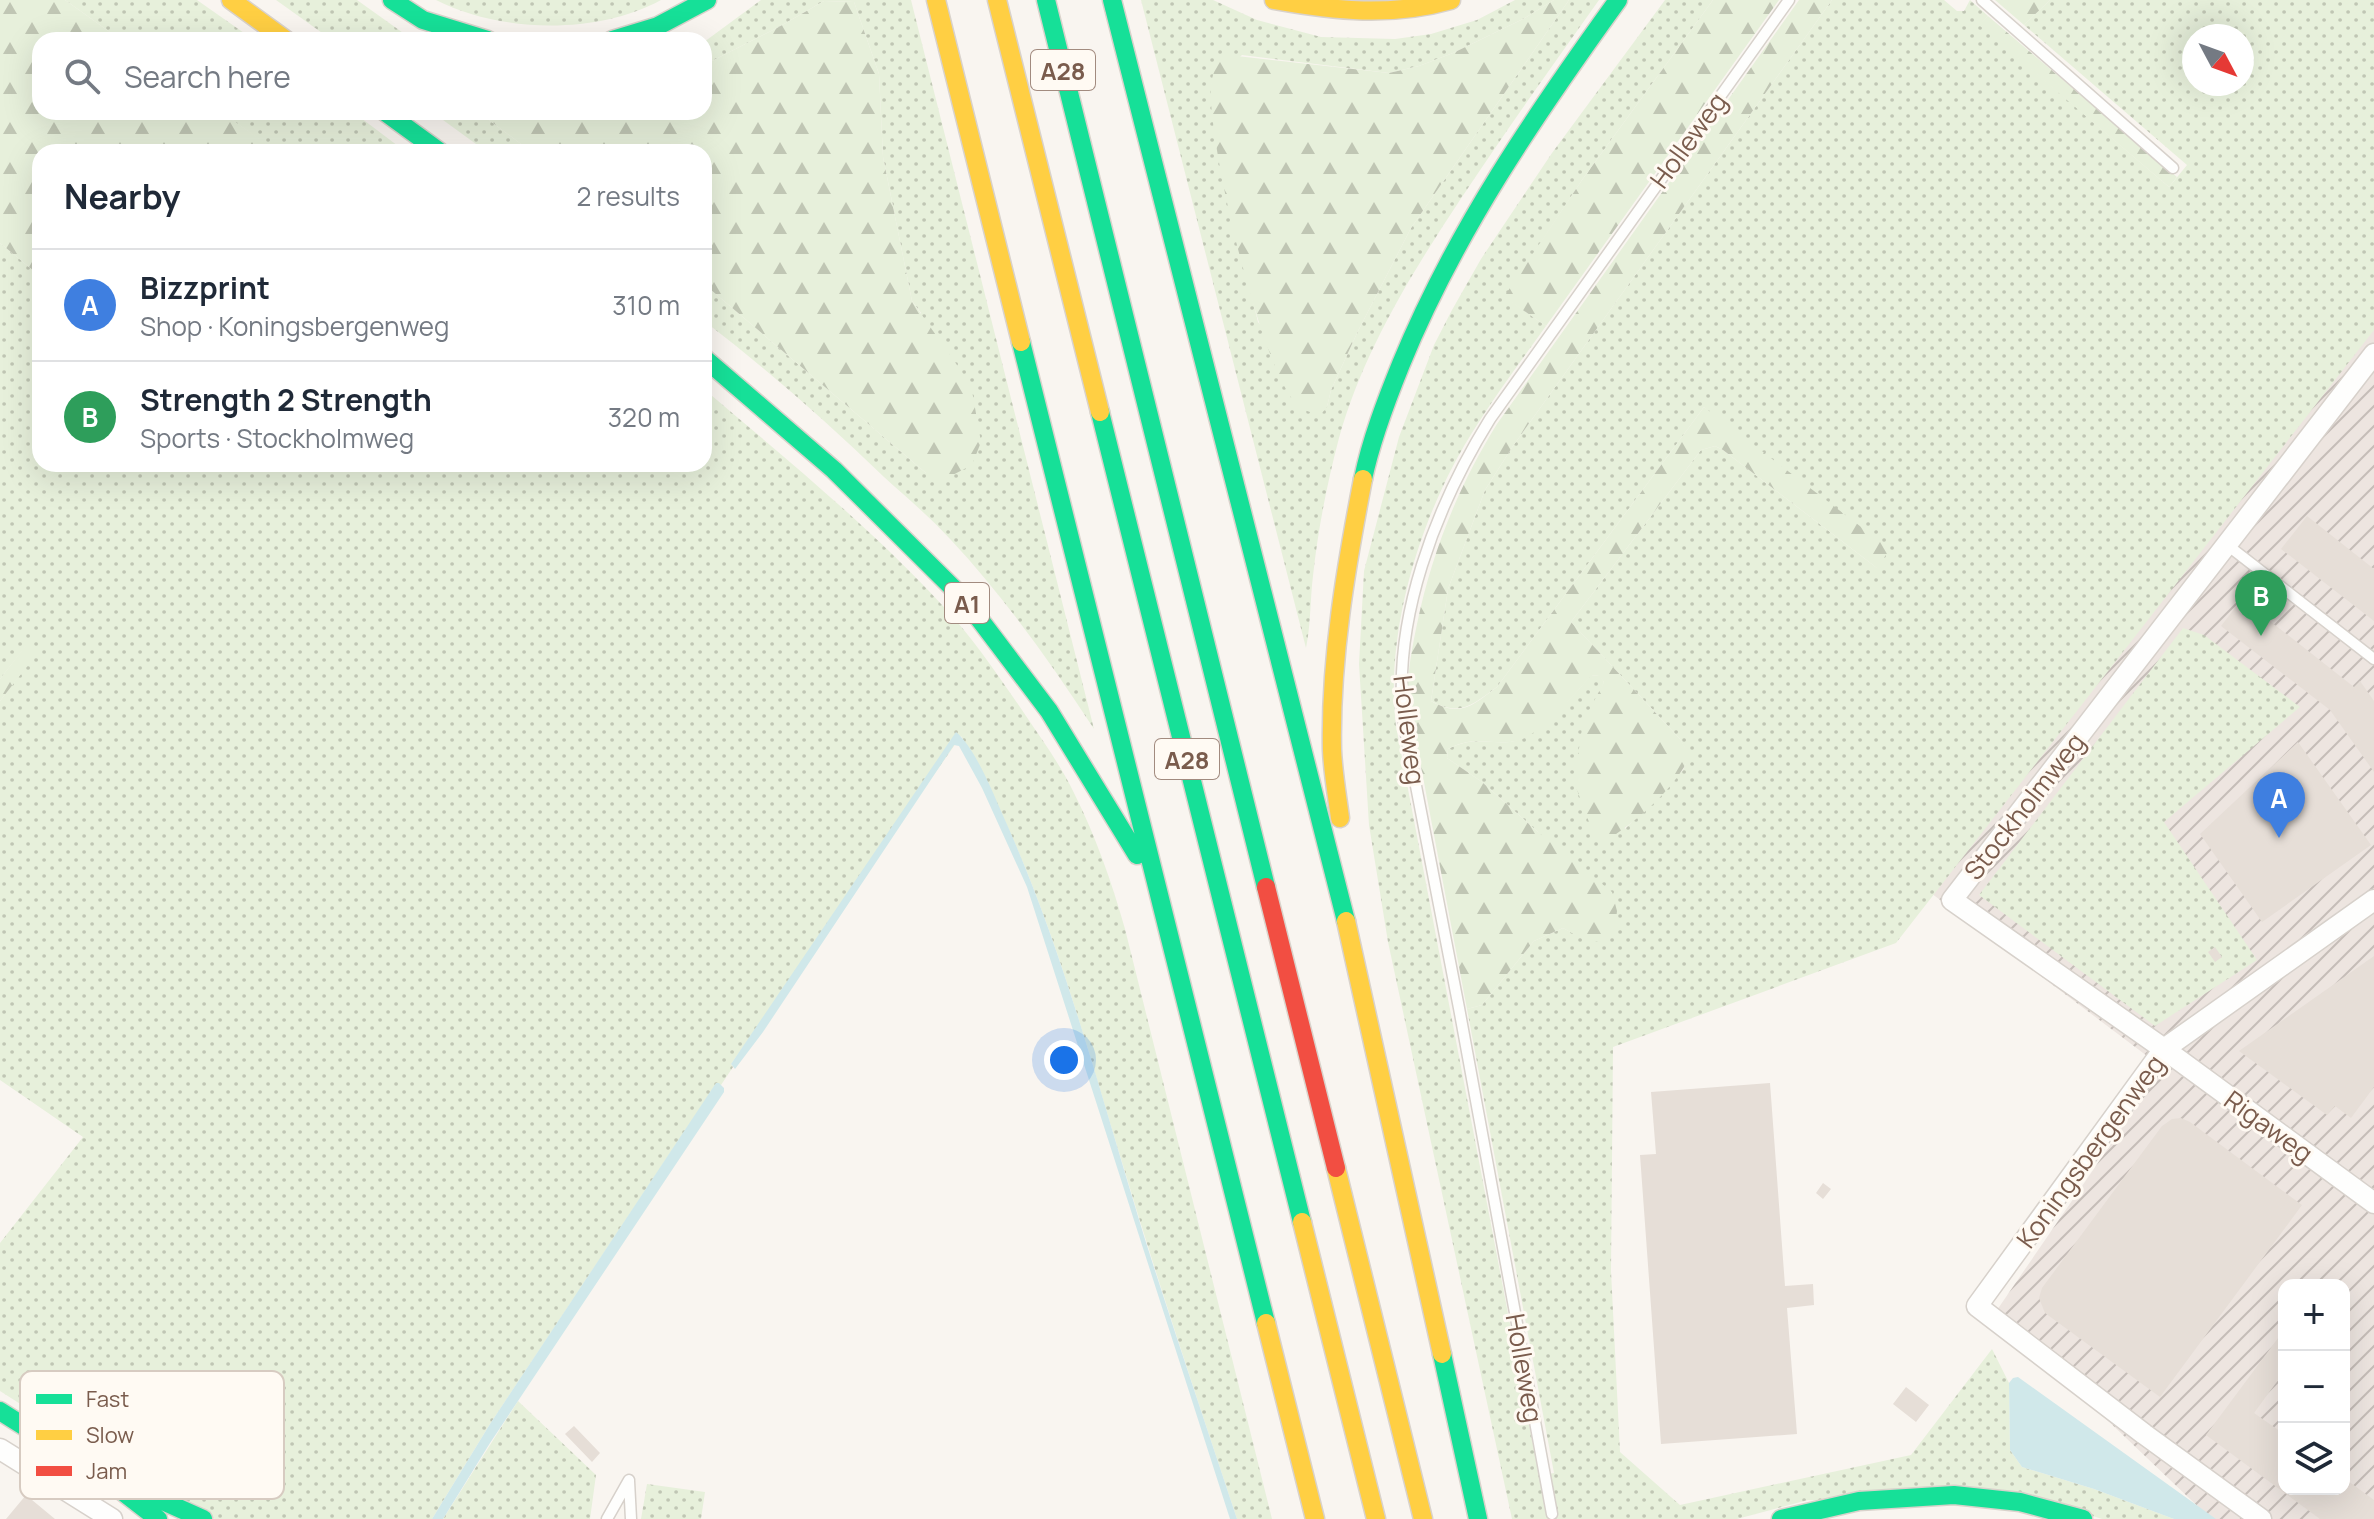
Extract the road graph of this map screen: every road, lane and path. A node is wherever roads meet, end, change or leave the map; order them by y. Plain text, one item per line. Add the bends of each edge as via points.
1 (231, 0) edge
2 (392, 0) edge
3 (707, 0) edge
4 (936, 0) edge
5 (997, 0) edge
6 (1046, 0) edge
7 (1112, 0) edge
8 (1274, 0) edge
9 (1451, 0) edge
10 (1618, 0) edge
11 (1789, 0) edge
12 (1982, 0) edge
13 (275, 32) edge
14 (462, 32) edge
15 (638, 32) edge
16 (396, 120) edge
17 (429, 144) edge
18 (2173, 168) dead end
19 (2374, 354) edge
20 (712, 365) edge
21 (2226, 544) junction
22 (2374, 659) edge
23 (2374, 900) edge
24 (1162, 903) junction
25 (1353, 948) junction
26 (2164, 1049) junction
27 (2374, 1203) edge
28 (0, 1411) edge
29 (20, 1424) edge
30 (0, 1449) edge
31 (20, 1462) edge
32 (80, 1499) edge
33 (132, 1499) edge
34 (157, 1499) edge
35 (1552, 1514) dead end
36 (112, 1519) edge
37 (158, 1519) edge
38 (203, 1519) edge
39 (607, 1519) edge
40 (631, 1519) edge
41 (1315, 1519) edge
42 (1376, 1519) edge
43 (1423, 1519) edge
44 (1478, 1519) edge
45 (1781, 1519) edge
46 (2083, 1519) edge
47 (2261, 1519) edge

1 - 13 main road
2 - 14 main road via 423,20
3 - 15 main road
4 - 24 main road, A28
5 - 42 main road, A28
6 - 43 main road, A28
7 - 25 main road, A28
8 - 9 main road via 1378,14 1423,10
10 - 25 main road, A28 via 1497,177 1444,272 1399,369 1367,458 1342,601 1331,740
11 - 35 lane, Holleweg via 1470,452 1425,558 1401,664 1404,724
12 - 18 lane
16 - 17 main road
19 - 21 street, Stockholmweg
20 - 24 main road, A1 via 834,470 965,600 1049,711
21 - 22 lane
21 - 26 street, Stockholmweg via 1952,900
23 - 26 street, Koningsbergenweg
24 - 41 main road, A28
25 - 44 main road, A28
26 - 27 street, Rigaweg
26 - 47 street, Koningsbergenweg via 1977,1306
28 - 29 main road
30 - 31 street
32 - 36 street
33 - 37 main road
34 - 38 main road
39 - 40 lane via 629,1480
45 - 46 main road via 1859,1501 1954,1495 2020,1502

